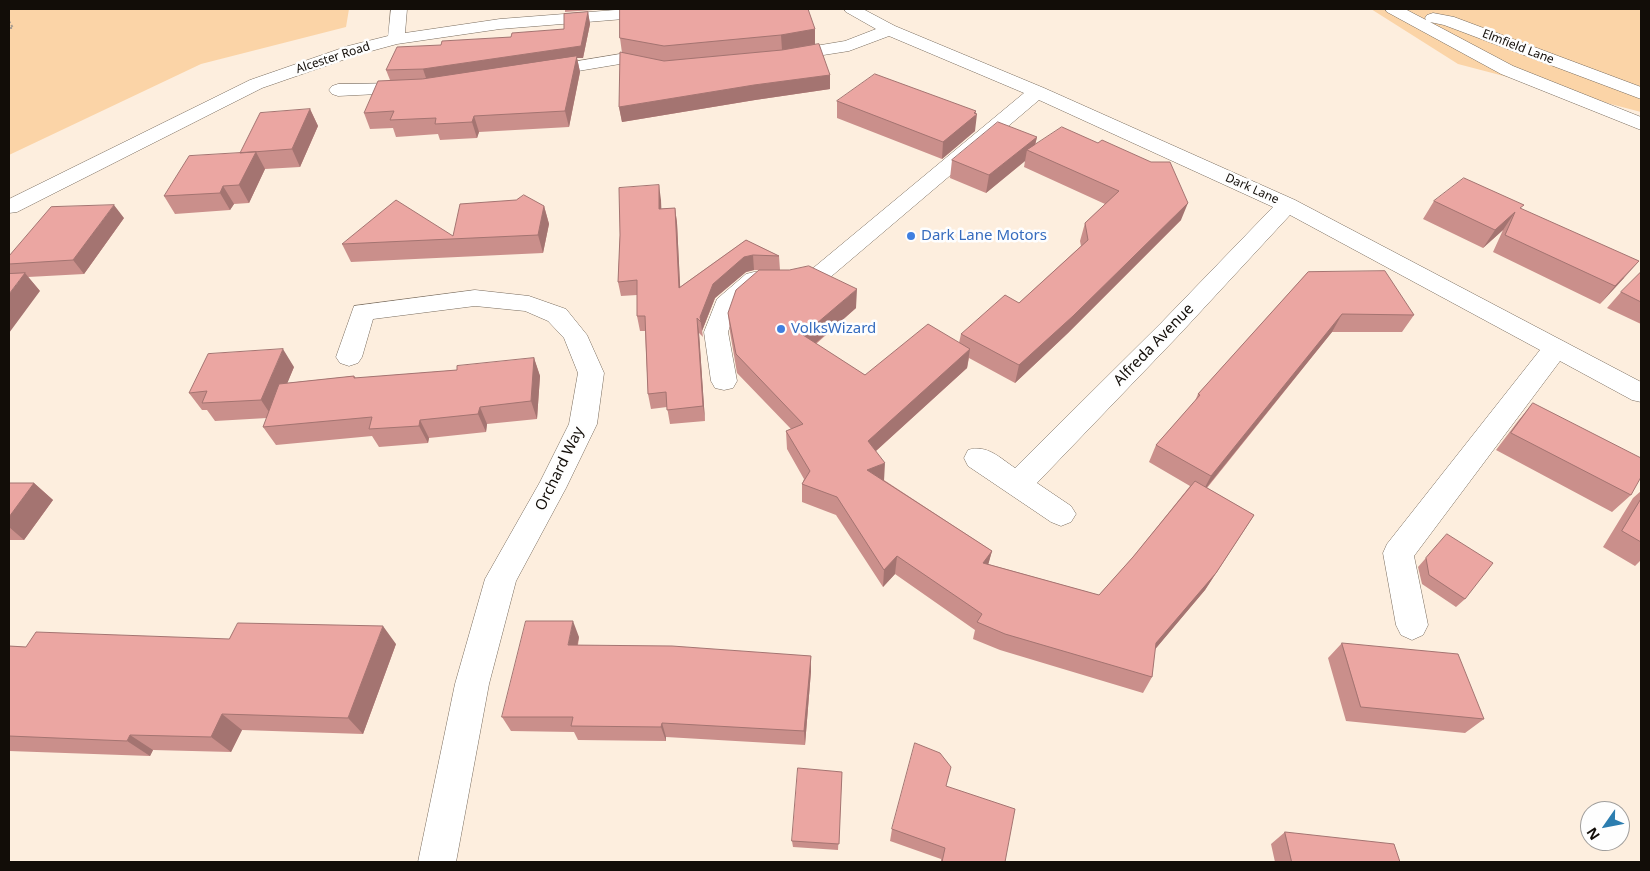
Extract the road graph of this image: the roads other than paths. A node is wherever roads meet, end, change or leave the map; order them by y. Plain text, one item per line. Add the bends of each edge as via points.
1 (399, 9) edge
2 (686, 9) edge
3 (852, 9) edge
4 (1393, 9) edge
5 (649, 10) edge
6 (889, 30) junction
7 (396, 39) junction
8 (772, 58) edge
9 (676, 67) edge
10 (380, 72) dead end
11 (529, 73) edge
12 (427, 88) edge
13 (368, 89) junction
14 (338, 90) dead end
15 (1037, 92) junction
16 (1641, 93) edge
17 (1641, 124) edge
18 (1288, 205) junction
19 (9, 207) edge
20 (1556, 348) junction
21 (348, 357) dead end
22 (724, 381) dead end
23 (1641, 393) edge
24 (978, 458) dead end
25 (1018, 484) junction
26 (1061, 514) dead end
27 (1412, 625) dead end
28 (437, 862) edge

1 - 7 street
2 - 5 street, Alcester Road
3 - 6 street, Dark Lane
4 - 16 street, Elmfield Lane via 1448,21
4 - 17 street via 1507,70
5 - 7 street, Alcester Road via 500,24
6 - 8 street via 849,46
6 - 15 street, Dark Lane
7 - 19 street, Alcester Road via 256,84
9 - 11 street via 620,59
10 - 13 street
12 - 13 street
13 - 14 street
15 - 18 street, Dark Lane
15 - 22 street via 819,275 790,280 754,279 724,305 716,332
18 - 20 street, Dark Lane
18 - 25 street, Alfreda Avenue
20 - 23 street, Dark Lane
20 - 27 street via 1398,552
21 - 28 street, Orchard Way via 363,312 475,298 529,304 557,315 575,335 591,373 583,424 552,488 501,579 472,684
24 - 25 street
25 - 26 street

